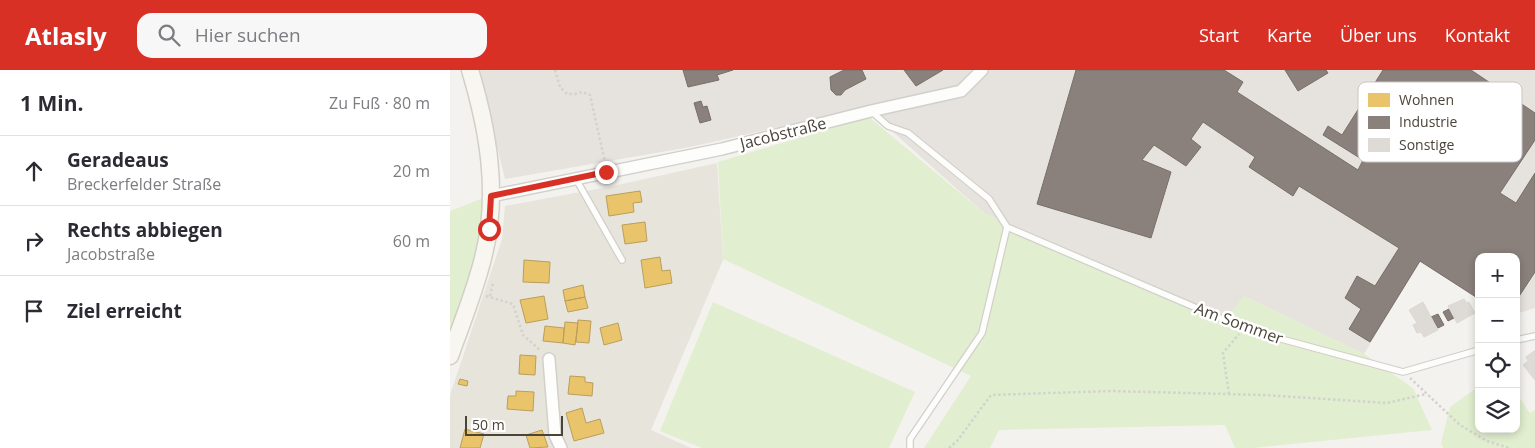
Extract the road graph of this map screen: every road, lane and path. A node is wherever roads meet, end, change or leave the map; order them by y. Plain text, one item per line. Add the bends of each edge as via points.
1 (470, 70) edge
2 (555, 70) edge
3 (982, 70) edge
4 (871, 111) junction
5 (606, 172) junction
6 (576, 179) junction
7 (491, 196) junction
8 (1007, 227) junction
9 (622, 260) dead end
10 (490, 296) dead end
11 (1245, 327) junction
12 (1535, 336) edge
13 (1520, 339) edge
14 (1475, 351) edge
15 (450, 356) edge
16 (549, 359) joint
17 (1403, 372) junction
18 (1229, 394) junction
19 (1426, 394) junction
20 (561, 448) edge
21 (910, 448) edge
22 (949, 448) edge
23 (1509, 448) edge

1 - 7 main road via 488,144
2 - 5 path via 560,87 567,94 582,92 590,95
3 - 4 street, Jacobstraße via 961,91
4 - 5 street, Jacobstraße via 722,149
4 - 8 lane via 888,126 908,133 989,199
5 - 6 street, Jacobstraße
6 - 7 street, Jacobstraße
6 - 9 lane
7 - 15 main road via 484,254
8 - 11 lane, Am Sommer
8 - 21 lane via 982,332 910,439
10 - 16 path via 512,304 523,336
11 - 17 lane, Am Sommer
11 - 18 path via 1223,353
12 - 13 lane
14 - 17 lane
16 - 20 street via 555,435
17 - 19 path
18 - 19 path via 1388,403
18 - 22 path via 1112,390 991,395
19 - 23 path via 1460,425 1487,441

